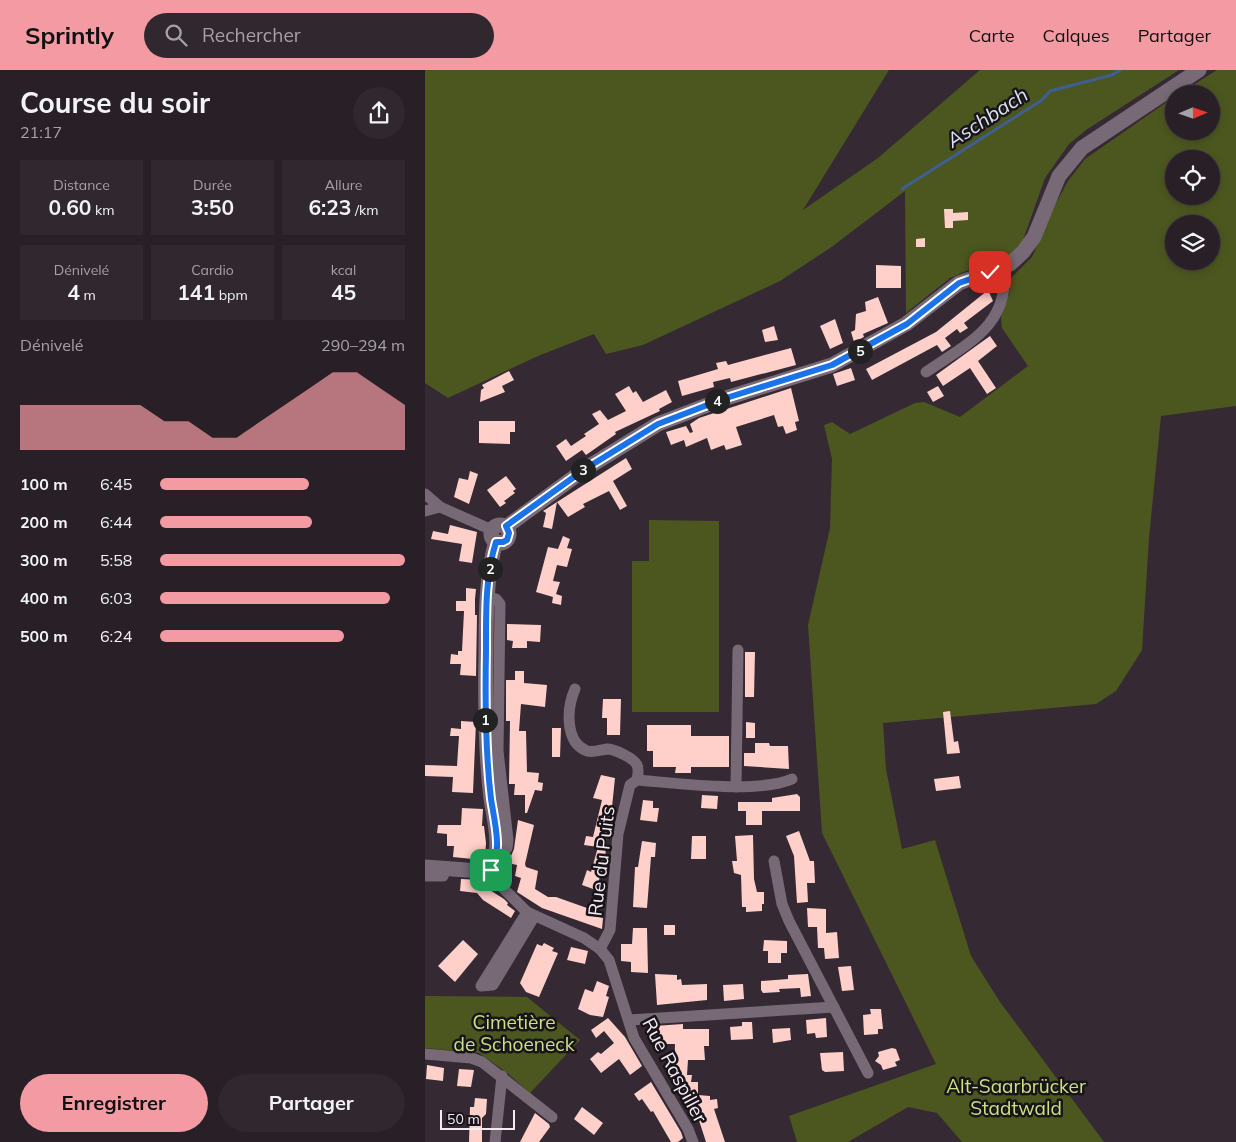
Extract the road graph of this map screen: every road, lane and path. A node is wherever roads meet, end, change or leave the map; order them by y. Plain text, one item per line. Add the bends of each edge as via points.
1 (1199, 70) edge
2 (1003, 267) junction
3 (927, 372) dead end
4 (425, 494) edge
5 (440, 507) junction
6 (425, 511) edge
7 (498, 533) junction
8 (738, 650) dead end
9 (575, 689) dead end
10 (792, 779) dead end
11 (637, 780) junction
12 (736, 787) junction
13 (774, 861) dead end
14 (493, 863) junction
15 (425, 866) edge
16 (446, 868) junction
17 (425, 876) edge
18 (530, 914) junction
19 (601, 949) junction
20 (834, 1007) junction
21 (629, 1020) junction
22 (425, 1054) edge
23 (868, 1073) dead end
24 (502, 1076) junction
25 (553, 1117) dead end
26 (495, 1142) edge
27 (693, 1142) edge

1 - 2 street via 1082,148 1059,176 1034,237 1017,258
2 - 3 street via 1003,300 991,324
2 - 7 street via 959,283 907,324 832,365 723,399 658,424 585,469
4 - 5 street
5 - 6 street
5 - 7 street
7 - 14 street via 487,596 486,756 496,840
8 - 12 street
9 - 11 street via 569,702 573,739 589,752 609,749 633,760 637,764
10 - 12 street via 784,783
11 - 12 street
11 - 19 street, Rue du Puits via 630,785 618,834 610,930
13 - 20 street via 782,904
14 - 16 street via 480,871
14 - 18 street via 497,883
15 - 16 street
16 - 17 street via 443,876
18 - 18 street via 481,986 493,985
18 - 19 street
19 - 21 street, Rue Raspiller via 609,960
20 - 21 street
20 - 23 street
21 - 27 street, Rue Raspiller via 634,1038
22 - 24 street via 471,1058
24 - 25 street
24 - 26 street

